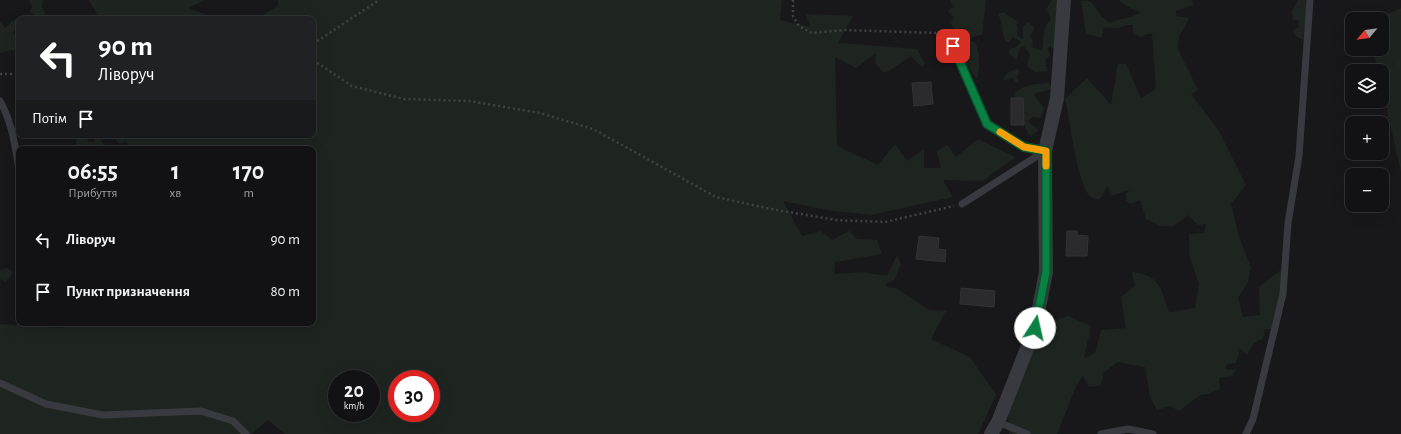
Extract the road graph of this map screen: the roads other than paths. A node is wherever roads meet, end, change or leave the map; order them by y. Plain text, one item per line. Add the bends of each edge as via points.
1 (1064, 0) edge
2 (1310, 0) edge
3 (947, 33) road end
4 (0, 101) edge
5 (1046, 151) junction
6 (16, 154) edge
7 (962, 204) road end
8 (0, 383) edge
9 (995, 428) edge
10 (246, 434) edge
11 (1027, 434) edge
12 (1102, 434) edge
13 (1153, 434) edge
14 (1246, 434) edge

1 - 5 street via 1057,98
2 - 14 lane via 1299,156 1288,223 1283,294 1253,419
3 - 5 lane via 987,124 1024,147
4 - 6 lane via 12,133
5 - 7 lane
5 - 9 street via 1046,272 1035,328
8 - 10 lane via 46,404 103,415 201,411 233,421
9 - 11 lane
12 - 13 lane via 1128,430

